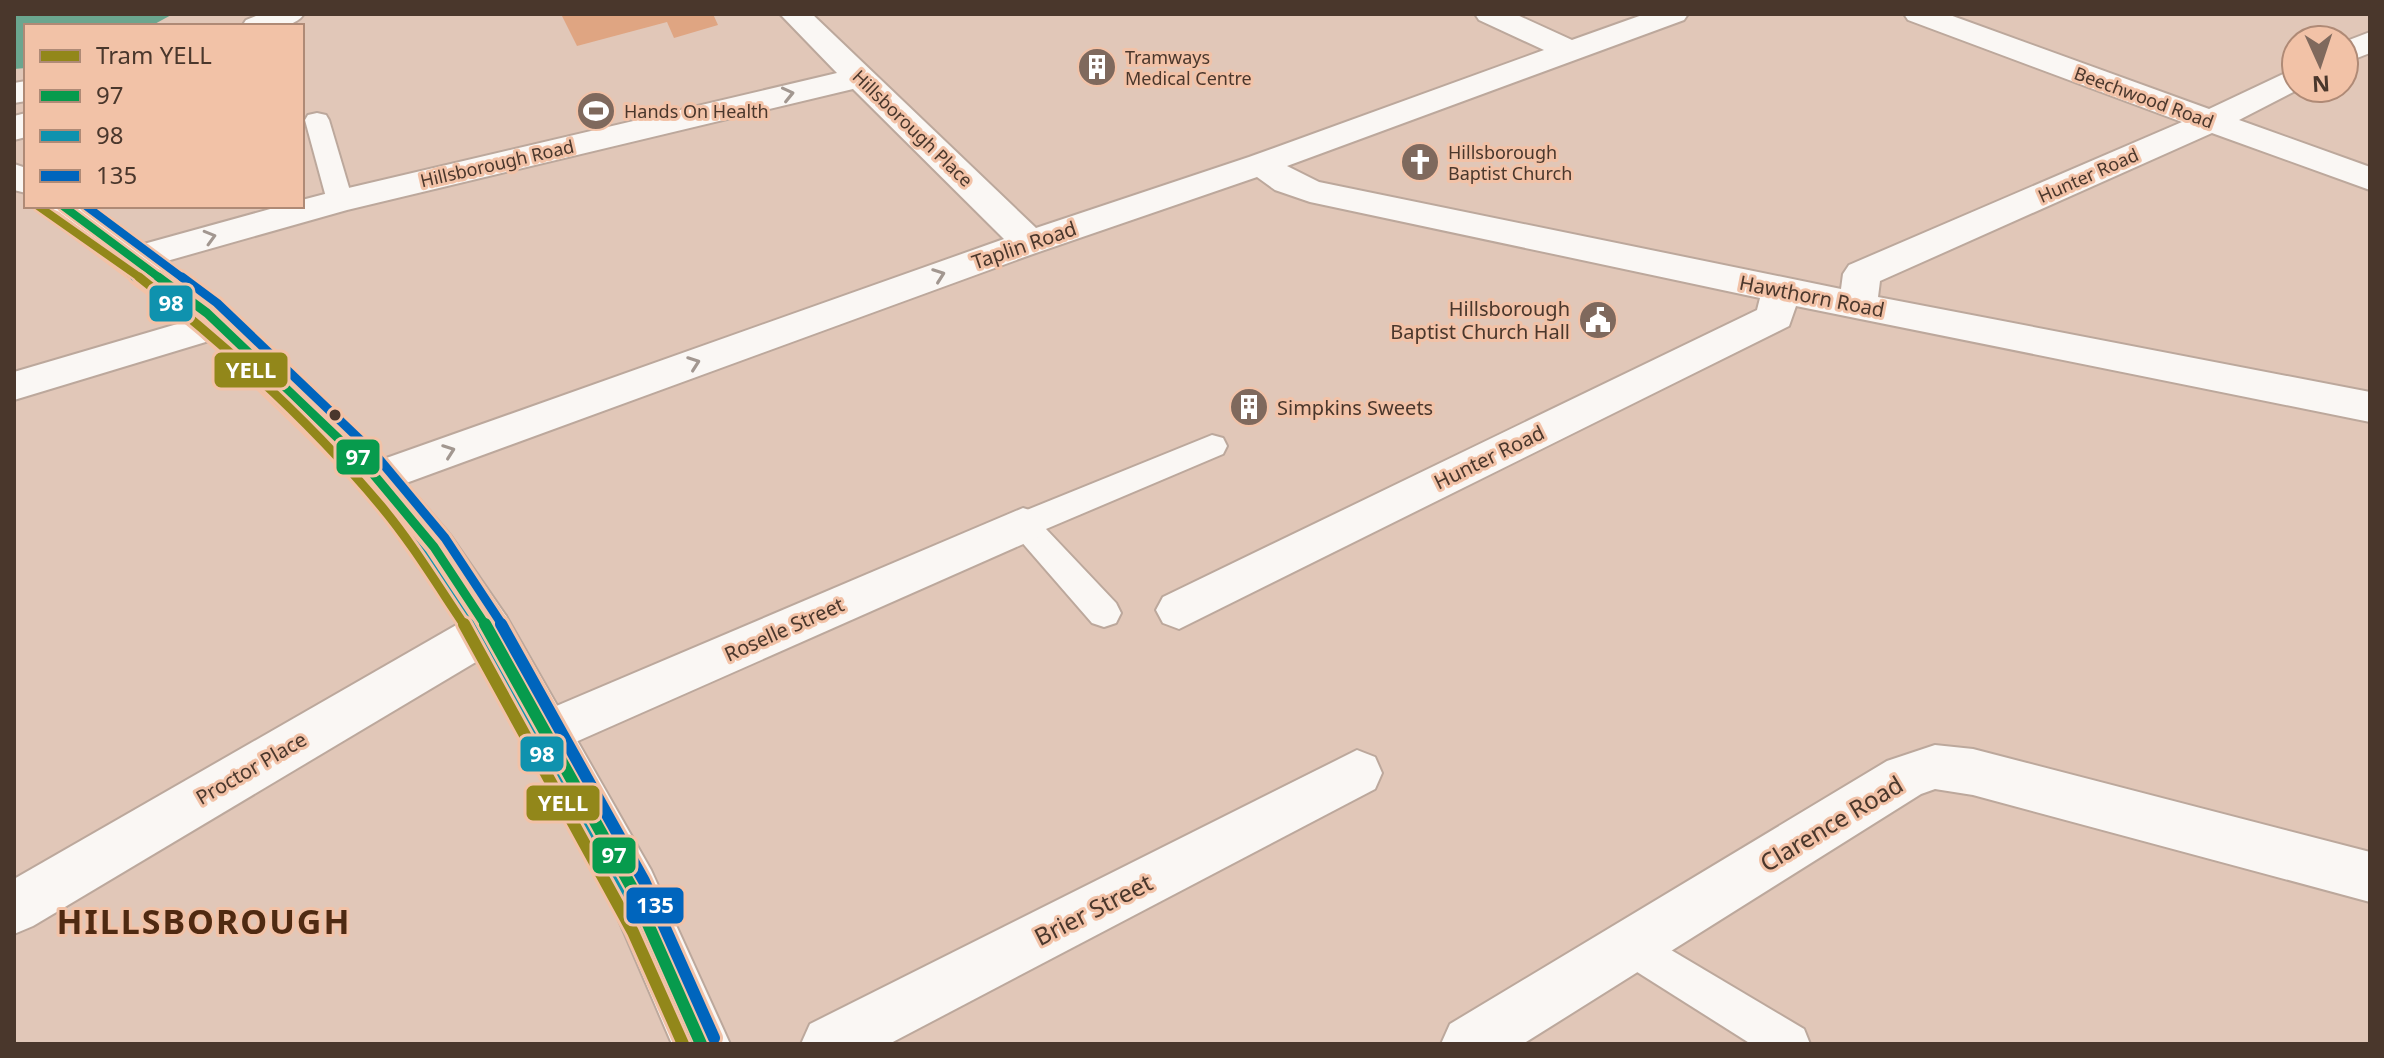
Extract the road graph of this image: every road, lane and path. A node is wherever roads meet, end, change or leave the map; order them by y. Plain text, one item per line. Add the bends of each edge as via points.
1 (289, 14) edge
2 (795, 14) edge
3 (1490, 14) edge
4 (1673, 14) edge
5 (1919, 14) edge
6 (262, 24) edge
7 (1569, 50) junction
8 (861, 77) junction
9 (2280, 86) edge
10 (317, 120) dead end
11 (2211, 121) junction
12 (1261, 164) junction
13 (2370, 179) edge
14 (340, 201) junction
15 (66, 208) edge
16 (1030, 243) junction
17 (135, 258) junction
18 (1780, 290) junction
19 (1858, 305) junction
20 (218, 325) junction
21 (14, 386) edge
22 (2370, 407) edge
23 (1212, 446) dead end
24 (376, 478) junction
25 (1023, 525) junction
26 (1179, 610) dead end
27 (1104, 613) dead end
28 (489, 630) junction
29 (545, 733) junction
30 (1357, 773) dead end
31 (2370, 877) edge
32 (14, 908) edge
33 (1629, 944) junction
34 (701, 1044) edge
35 (830, 1044) edge
36 (1470, 1044) edge
37 (1789, 1044) edge

1 - 6 street
2 - 8 street, Hillsborough Place
3 - 7 street
4 - 7 street, Taplin Road
5 - 11 street, Beechwood Road
7 - 12 street, Taplin Road
14 -> 8 street, Hillsborough Road
8 - 16 street, Hillsborough Place
9 - 11 street, Hunter Road
10 - 14 lane
11 - 13 street, Beechwood Road
11 - 19 street, Hunter Road via 1862,274
12 - 16 street, Taplin Road
12 - 18 street, Hawthorn Road via 1310,191
17 -> 14 street, Hillsborough Road
15 - 17 street
24 -> 16 street, Taplin Road
17 - 20 street
18 - 19 street, Hawthorn Road
18 - 26 street, Hunter Road via 1775,317
19 - 22 street, Hawthorn Road
20 - 21 street
20 - 24 street
23 - 25 lane
24 - 28 street via 434,547
25 - 27 lane
25 - 29 street, Roselle Street
28 - 29 street
28 - 32 street, Proctor Place
29 - 34 street via 632,888
30 - 35 street, Brier Street
31 - 33 street, Clarence Road via 1973,772 1935,767 1905,777
33 - 36 street, Clarence Road
33 - 37 lane

